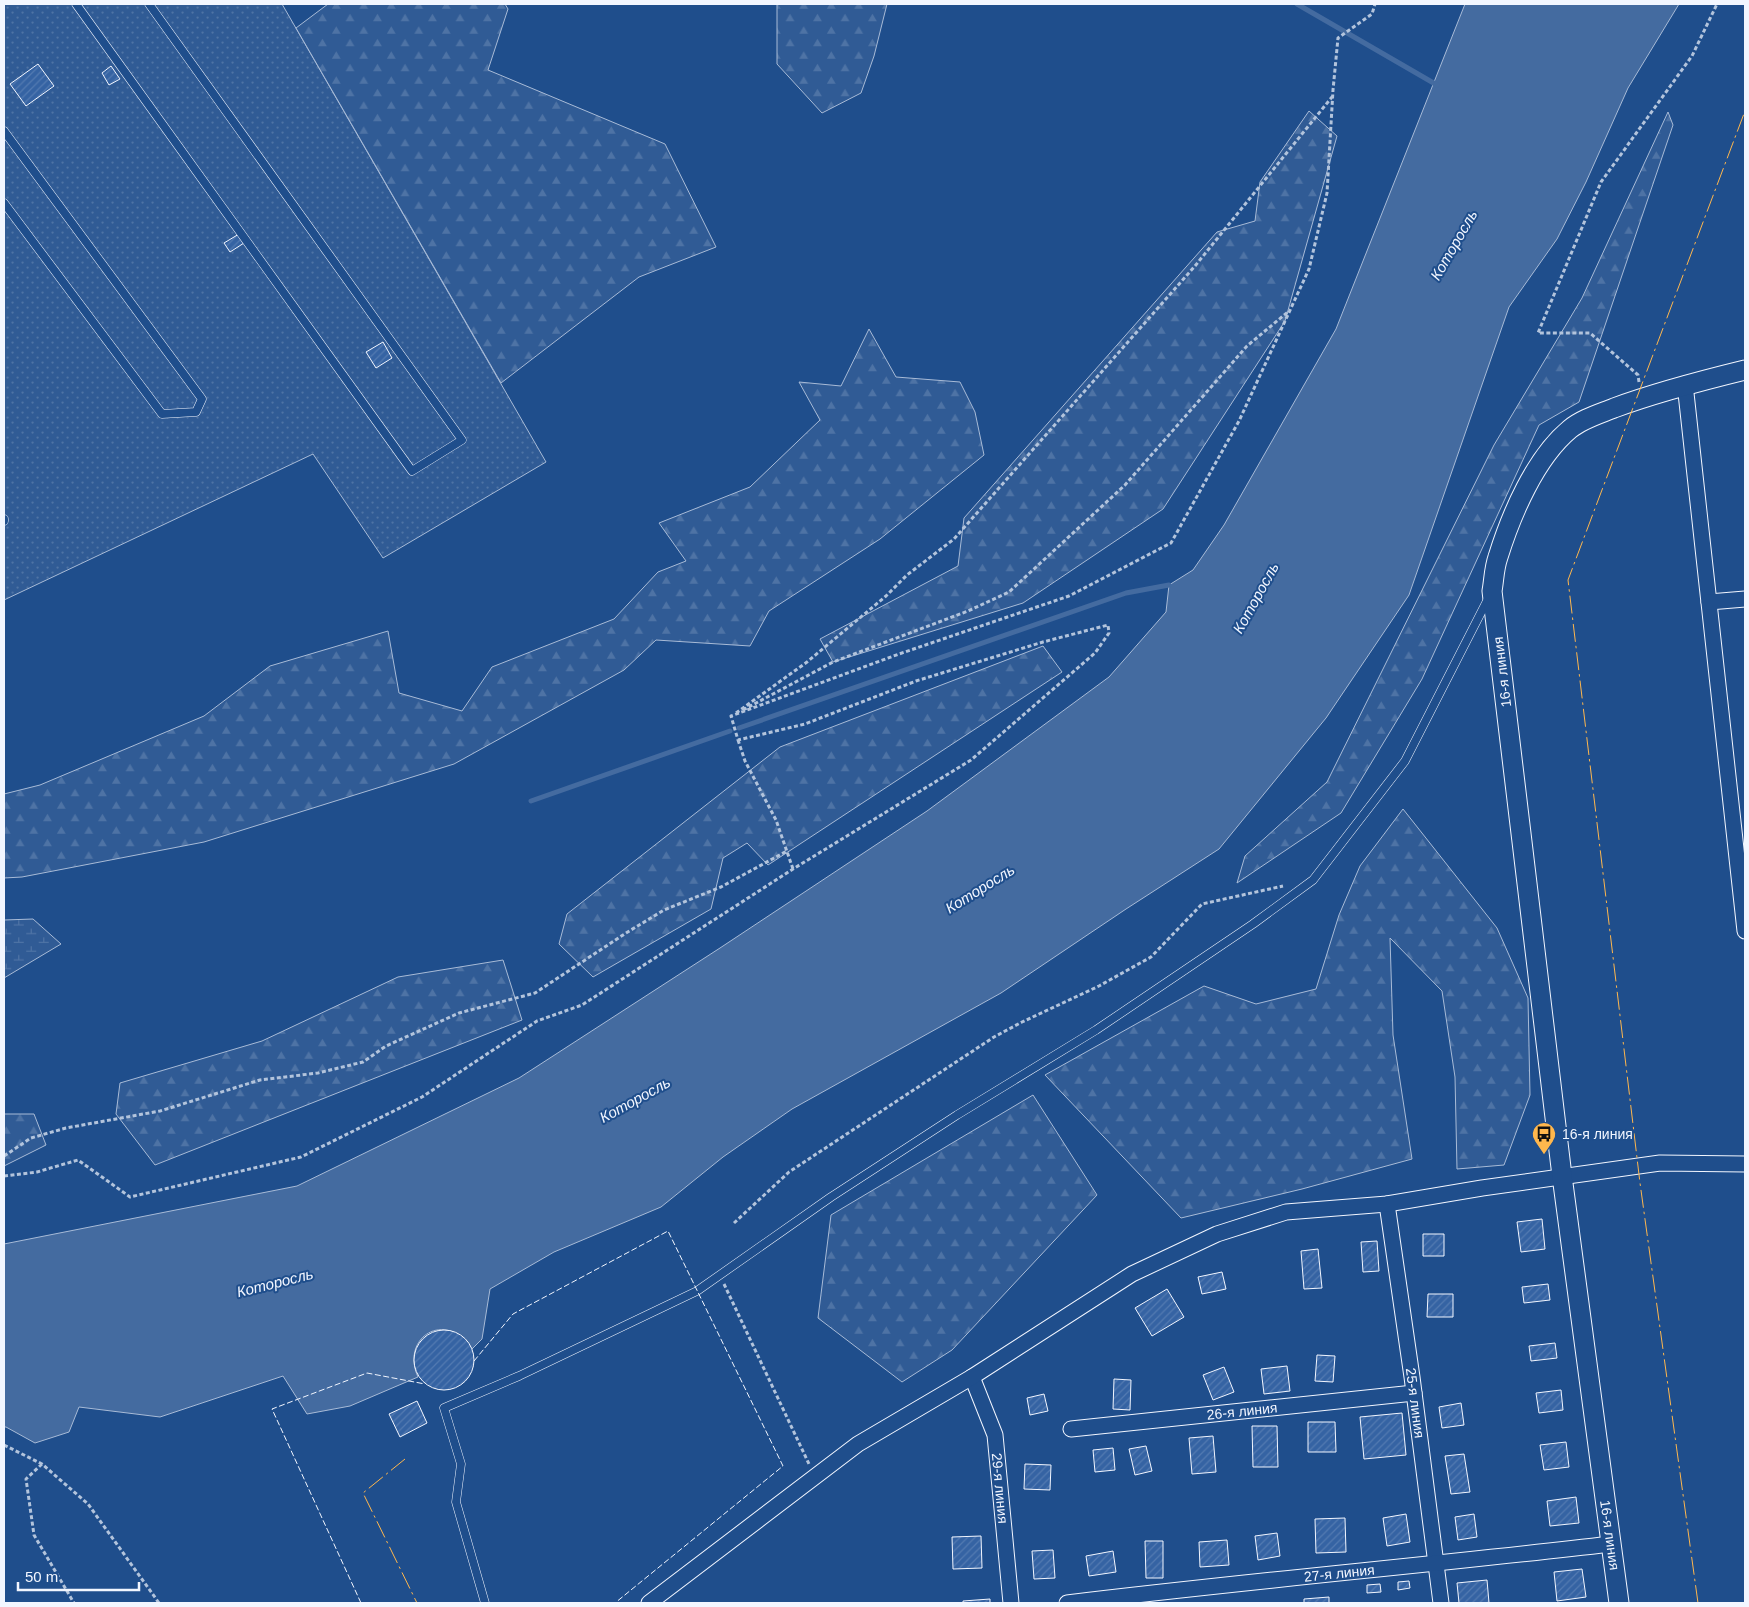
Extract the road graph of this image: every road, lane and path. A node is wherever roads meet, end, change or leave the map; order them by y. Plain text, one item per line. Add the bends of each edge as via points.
1 (76, 4) edge
2 (149, 4) edge
3 (1375, 4) edge
4 (1717, 4) edge
5 (1332, 96) junction
6 (4, 131) edge
7 (4, 203) edge
8 (1290, 311) junction
9 (1745, 370) edge
10 (1685, 384) junction
11 (1640, 398) junction
12 (1492, 591) junction
13 (1745, 599) edge
14 (1709, 602) junction
15 (731, 716) junction
16 (738, 740) junction
17 (787, 851) junction
18 (793, 868) junction
19 (1742, 875) edge
20 (1286, 886) dead end
21 (1745, 931) edge
22 (4, 1156) edge
23 (1745, 1164) edge
24 (4, 1176) edge
25 (1562, 1176) junction
26 (1387, 1204) junction
27 (734, 1223) dead end
28 (720, 1275) junction
29 (972, 1377) junction
30 (1414, 1393) junction
31 (1071, 1429) dead end
32 (4, 1445) edge
33 (42, 1464) junction
34 (815, 1476) junction
35 (1611, 1544) junction
36 (1436, 1564) junction
37 (74, 1603) edge
38 (159, 1603) edge
39 (485, 1603) edge
40 (649, 1603) edge
41 (1011, 1603) edge
42 (1067, 1603) edge
43 (1441, 1603) edge
44 (1619, 1603) edge

1 - 2 lane via 412,471 462,440
3 - 5 path via 1372,14 1338,38
4 - 11 path via 1692,56 1602,182 1538,332 1590,333 1638,375
5 - 8 path via 1327,193 1308,270
5 - 15 path via 1195,266 954,539 907,575 807,662
6 - 7 lane via 202,399 196,412 162,414
8 - 15 path via 1247,346 1125,485 1009,592 968,611 833,662
8 - 15 path via 1239,421 1171,543 1069,596
9 - 10 street, 16-я линия
10 - 11 street, 16-я линия
10 - 14 street
11 - 12 street, 16-я линия via 1570,428 1551,448 1532,476 1516,509 1497,559
12 - 25 street, 16-я линия
12 - 28 lane via 1405,761 1313,880 1096,1030 847,1187
13 - 14 street
14 - 19 street
15 - 16 path
16 - 17 path
16 - 18 path via 806,724 916,681 1108,625 1109,633 1095,653 971,760
17 - 18 path
17 - 22 path via 721,887 664,910 535,993 459,1013 386,1046 363,1062 260,1080 160,1111 66,1128 31,1138
18 - 24 path via 582,1005 537,1020 422,1097 301,1156 130,1197 78,1160 37,1172
19 - 21 street
20 - 27 path via 1202,904 1151,957 994,1037 789,1172
23 - 25 street via 1660,1163
25 - 26 street
25 - 35 street, 16-я линия
26 - 29 street via 1286,1212 1217,1234 1132,1274
26 - 30 street, 25-я линия
28 - 34 path
28 - 39 lane via 663,1308 444,1408 461,1464 456,1502
29 - 34 street via 858,1444
29 - 41 street, 29-я линия via 995,1435
30 - 31 street, 26-я линия
30 - 36 street, 25-я линия
32 - 33 path
33 - 37 path via 26,1479 34,1535
33 - 38 path via 88,1504
34 - 40 street
35 - 36 street, 27-я линия
35 - 44 street, 16-я линия
36 - 42 street, 27-я линия
36 - 43 street, 25-я линия

